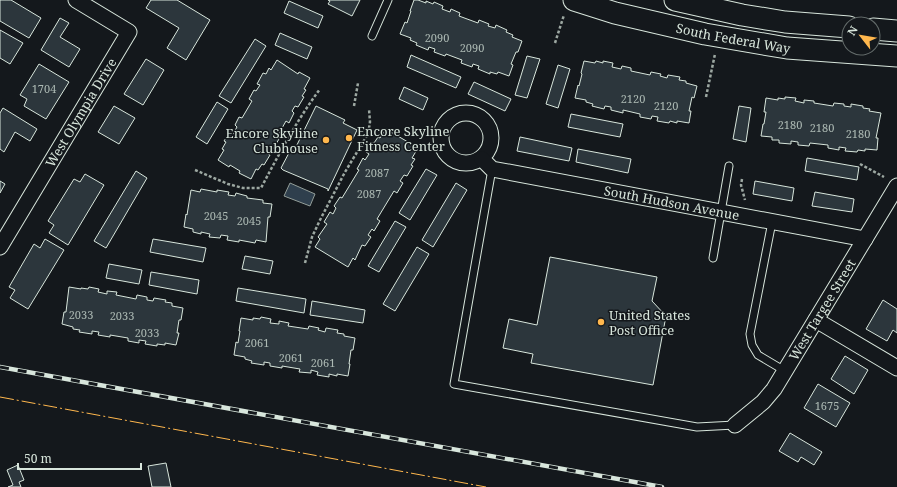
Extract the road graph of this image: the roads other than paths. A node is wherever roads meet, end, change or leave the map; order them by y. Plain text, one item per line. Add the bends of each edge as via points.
1 (76, 0) edge
2 (388, 0) edge
3 (675, 0) edge
4 (569, 7) edge
5 (841, 26) edge
6 (881, 30) edge
7 (897, 31) edge
8 (372, 36) dead end
9 (897, 56) edge
10 (487, 164) joint
11 (729, 166) dead end
12 (892, 190) edge
13 (721, 212) junction
14 (772, 222) junction
15 (865, 239) junction
16 (0, 246) edge
17 (713, 258) dead end
18 (816, 320) junction
19 (897, 368) edge
20 (785, 371) junction
21 (736, 425) joint

1 - 16 street, West Olympia Drive via 129,32
2 - 8 lane
3 - 5 main road, South Federal Way via 785,22
4 - 9 main road, South Federal Way via 614,13 787,48
6 - 7 main road
10 - 13 street, South Hudson Avenue
10 - 21 lane via 454,384 697,427
11 - 13 lane
12 - 15 street, West Targee Street
13 - 14 street, South Hudson Avenue
13 - 17 lane
14 - 15 street, South Hudson Avenue
14 - 20 lane via 750,334 752,345 758,355
15 - 18 street, West Targee Street
18 - 19 street
18 - 20 street, West Targee Street
20 - 21 street, West Targee Street via 763,402

